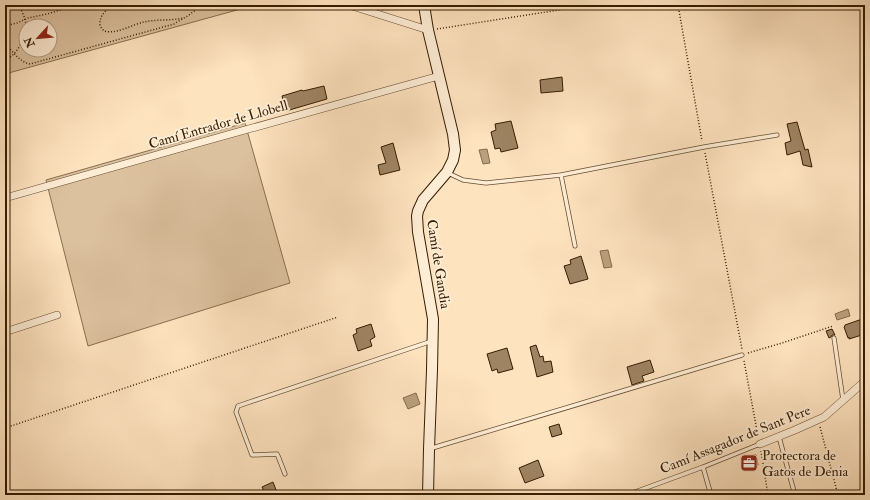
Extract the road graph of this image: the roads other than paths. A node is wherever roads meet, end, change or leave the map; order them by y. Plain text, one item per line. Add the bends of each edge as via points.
1 (349, 5) edge
2 (424, 5) edge
3 (428, 30) junction
4 (439, 76) junction
5 (777, 135) dead end
6 (447, 172) junction
7 (561, 175) junction
8 (5, 198) edge
9 (575, 246) dead end
10 (57, 315) dead end
11 (5, 332) edge
12 (834, 338) dead end
13 (433, 340) junction
14 (742, 355) road end
15 (865, 381) edge
16 (843, 400) junction
17 (779, 437) junction
18 (760, 444) joint
19 (428, 449) junction
20 (703, 467) junction
21 (285, 474) dead end
22 (428, 495) edge
23 (627, 495) edge
24 (711, 495) edge
25 (795, 495) edge

1 - 3 street
2 - 3 main road, Camí de Gandia
3 - 4 main road, Camí de Gandia
4 - 6 main road, Camí de Gandia via 455,144 453,160
4 - 8 street, Camí Entrador de Llobell
5 - 7 lane
6 - 7 lane via 463,180 486,183
6 - 13 main road, Camí de Gandia via 423,200 417,216 432,308
7 - 9 lane
10 - 11 street
12 - 16 lane
13 - 19 main road, Camí de Gandia
13 - 21 lane via 238,406 236,412 252,455 277,454
14 - 19 lane
15 - 16 street, Camí Assagador de Sant Pere
16 - 17 street, Camí Assagador de Sant Pere via 824,417
17 - 18 street, Camí Assagador de Sant Pere
17 - 25 lane
18 - 20 lane, Camí Assagador de Sant Pere
19 - 22 main road, Camí de Gandia
20 - 23 lane, Camí Assagador de Sant Pere
20 - 24 lane

